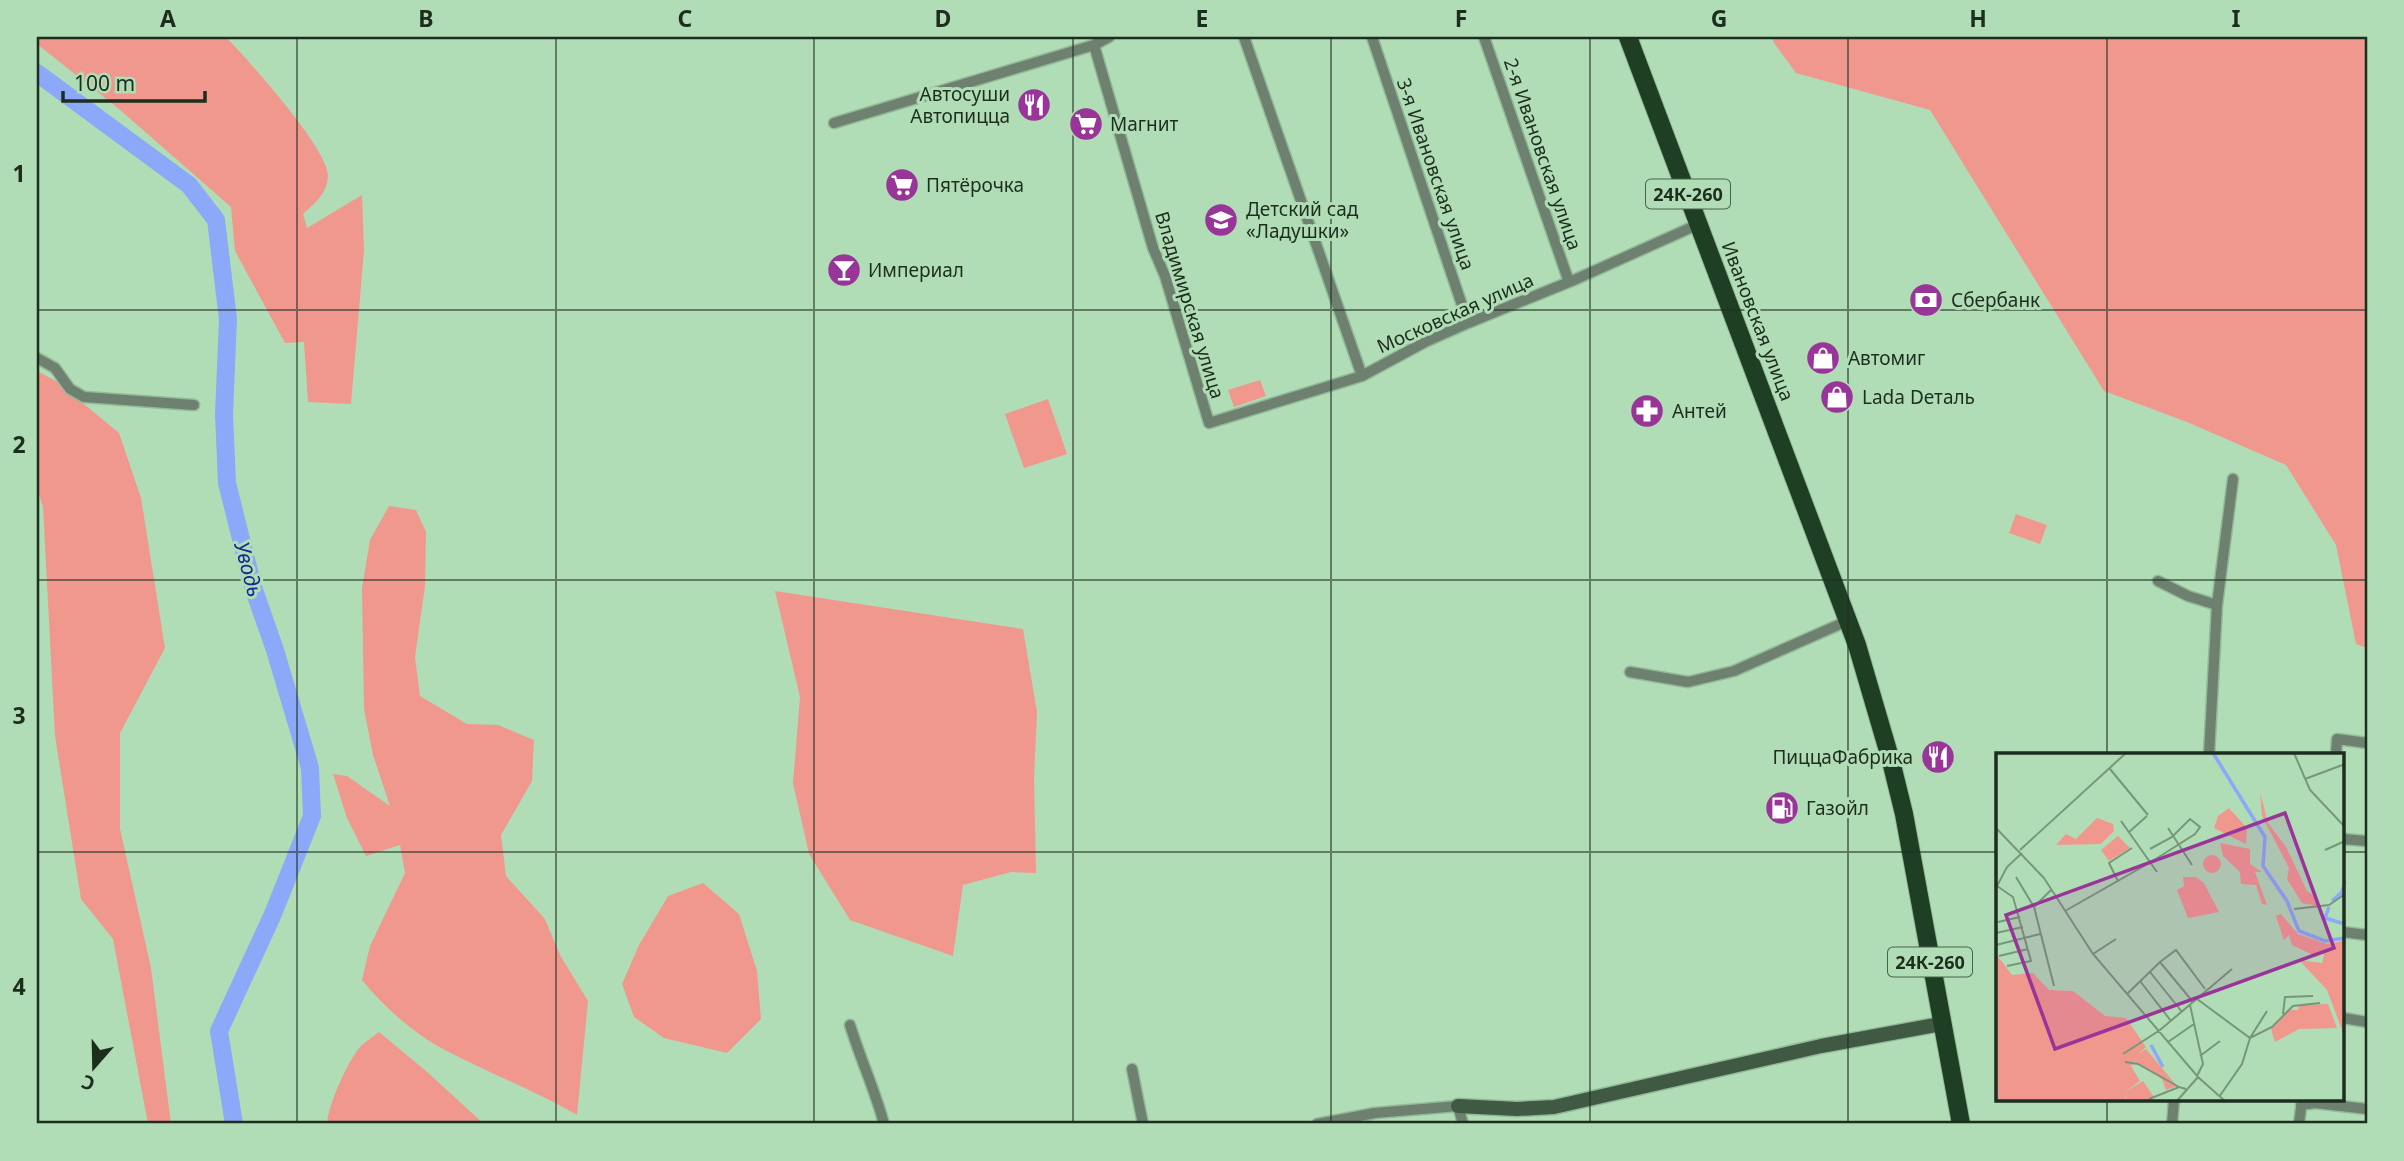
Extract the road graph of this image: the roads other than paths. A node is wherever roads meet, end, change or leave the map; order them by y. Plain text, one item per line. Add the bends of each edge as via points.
1 (1109, 37) edge
2 (1244, 37) edge
3 (1372, 37) edge
4 (1484, 37) edge
5 (1628, 37) edge
6 (1094, 45) junction
7 (834, 123) dead end
8 (1699, 224) junction
9 (1569, 282) junction
10 (1468, 323) junction
11 (37, 358) edge
12 (1362, 376) junction
13 (194, 405) dead end
14 (2233, 479) dead end
15 (1832, 580) junction
16 (2158, 581) dead end
17 (2217, 605) junction
18 (1845, 622) junction
19 (1630, 672) dead end
20 (2367, 743) edge
21 (2209, 753) edge
22 (2336, 753) edge
23 (2344, 839) edge
24 (2367, 841) edge
25 (2344, 932) edge
26 (2367, 935) edge
27 (2344, 1018) edge
28 (2367, 1022) edge
29 (850, 1025) dead end
30 (1937, 1025) junction
31 (1132, 1069) dead end
32 (2174, 1102) edge
33 (2301, 1102) edge
34 (1458, 1106) junction
35 (2367, 1109) edge
36 (884, 1124) edge
37 (1143, 1124) edge
38 (1317, 1124) edge
39 (1463, 1124) edge
40 (1951, 1124) edge
41 (1961, 1124) edge
42 (2172, 1124) edge
43 (2299, 1124) edge

1 - 6 street
2 - 12 street, Московская улица
3 - 10 street, 3-я Ивановская улица
4 - 9 street, 2-я Ивановская улица
5 - 8 main road, Ивановская улица / 24К-260
6 - 7 street
6 - 12 street, Владимирская улица via 1209,423
8 - 9 street, Московская улица
8 - 15 main road, Ивановская улица / 24К-260
9 - 10 street, Московская улица
10 - 12 street, Московская улица
11 - 13 street via 55,368 69,389 84,397
14 - 17 street
15 - 18 main road, Ивановская улица / 24К-260
15 - 30 main road, Ивановская улица / 24К-260 via 1857,645 1891,761 1916,876
16 - 17 street
17 - 21 street
18 - 19 street via 1734,671 1688,682
18 - 30 main road, Ивановская улица / 24К-260 via 1900,816
20 - 22 street via 2337,739
23 - 24 street
25 - 26 street
27 - 28 street
29 - 36 street
30 - 34 street via 1821,1046 1554,1107
30 - 40 main road, Ивановская улица / 24К-260
30 - 41 main road, Ивановская улица / 24К-260
31 - 37 street
32 - 42 street
33 - 35 street
33 - 43 street
34 - 38 street via 1375,1113
34 - 39 street

